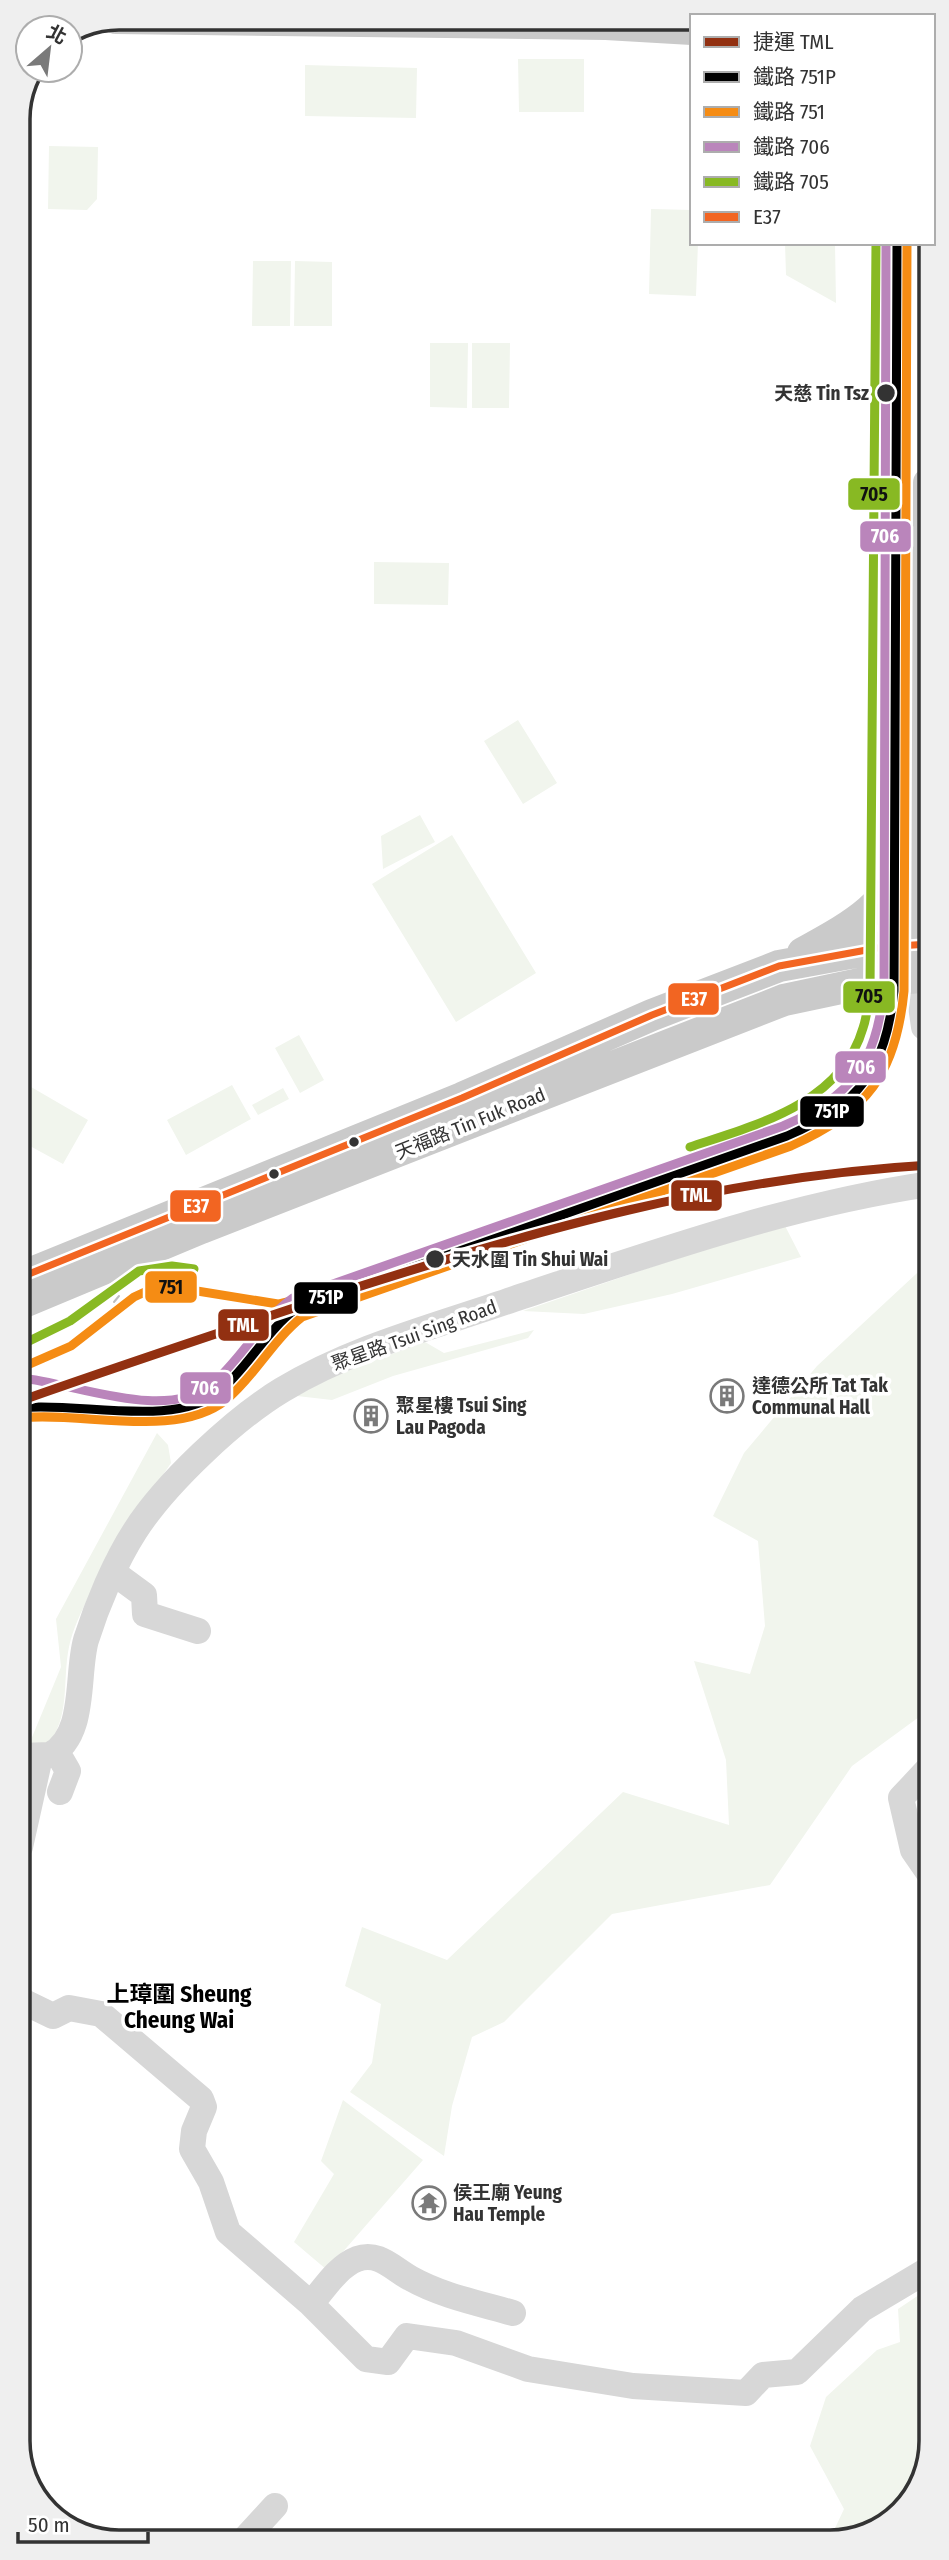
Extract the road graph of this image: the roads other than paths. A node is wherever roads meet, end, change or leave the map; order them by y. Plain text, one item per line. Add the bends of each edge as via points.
1 (919, 843) edge
2 (919, 944) edge
3 (779, 966) junction
4 (919, 977) edge
5 (919, 1186) edge
6 (30, 1274) edge
7 (30, 1299) edge
8 (114, 1573) junction
9 (198, 1631) dead end
10 (39, 1755) edge
11 (919, 1779) edge
12 (60, 1792) dead end
13 (30, 1799) edge
14 (919, 1859) edge
15 (30, 2005) edge
16 (919, 2275) edge
17 (311, 2304) junction
18 (513, 2313) dead end
19 (275, 2506) dead end
20 (253, 2530) edge

1 - 3 main road via 881,903 847,929
2 - 3 main road, 天福路 Tin Fuk Road
3 - 6 main road, 天福路 Tin Fuk Road
4 - 7 main road, 天福路 Tin Fuk Road via 846,987 759,1009
5 - 8 street, 聚星路 Tsui Sing Road via 797,1210 342,1358 278,1392 214,1443 135,1531
8 - 9 street via 144,1595 145,1614
8 - 10 street, 聚星路 Tsui Sing Road via 85,1643 79,1698 67,1738
10 - 12 street via 68,1771
10 - 13 street, 聚星路 Tsui Sing Road
11 - 14 street via 901,1798
15 - 17 street via 53,2016 69,2008 101,2014 201,2099 204,2108 192,2149 211,2182 228,2232
16 - 17 street via 862,2309 797,2372 763,2375 746,2393 634,2386 527,2369 456,2343 407,2336 388,2362 366,2359
17 - 18 street via 329,2280 357,2259 382,2258 440,2292
19 - 20 street

